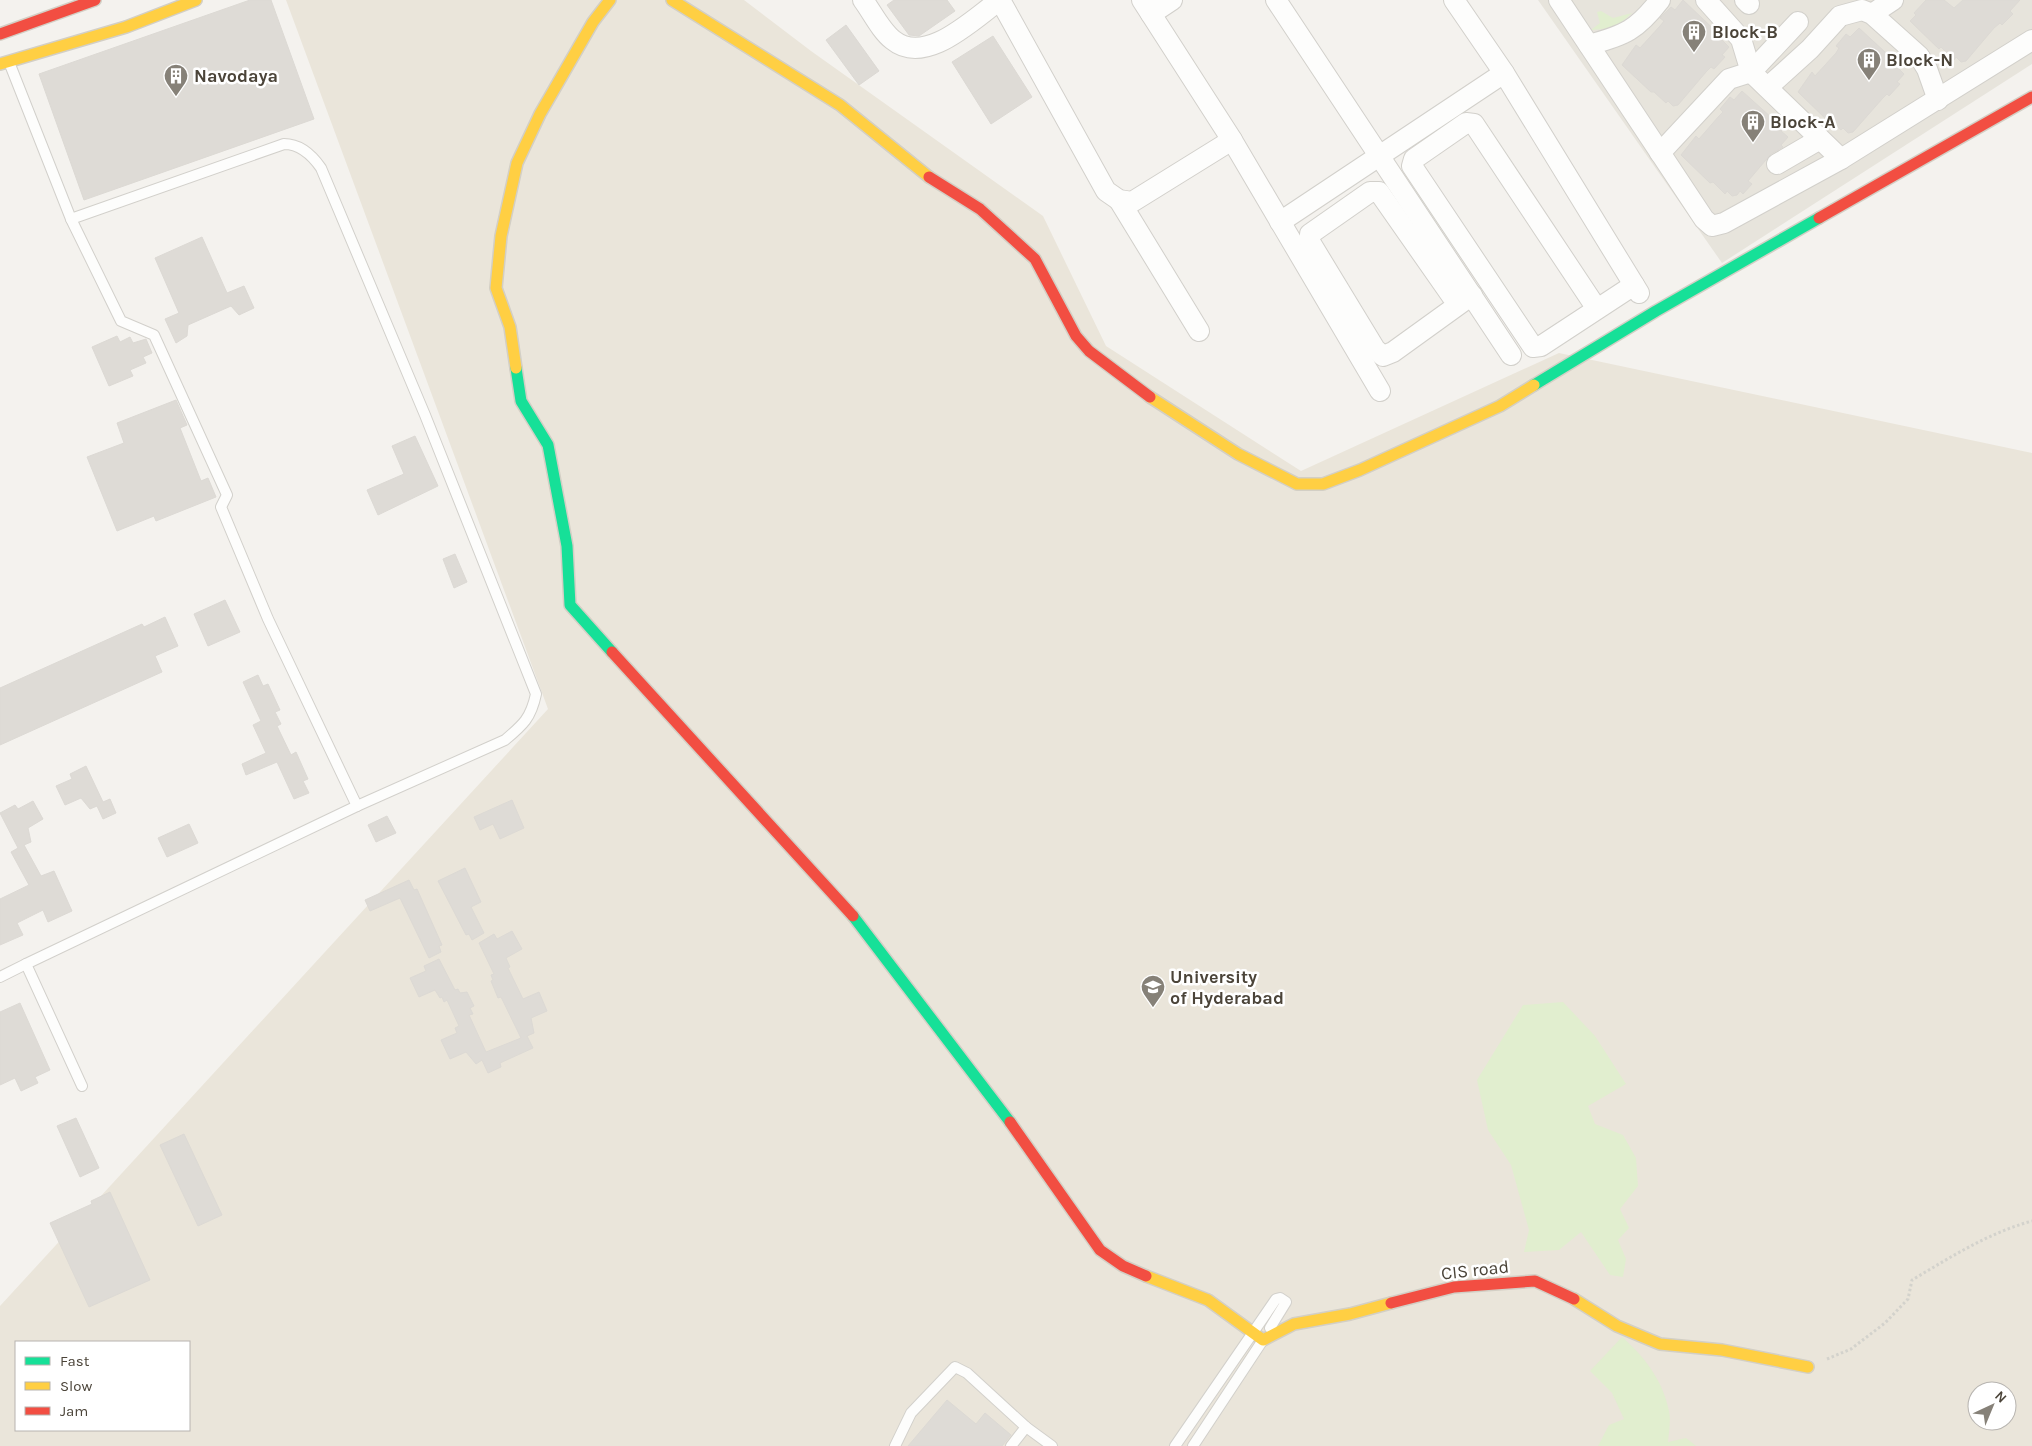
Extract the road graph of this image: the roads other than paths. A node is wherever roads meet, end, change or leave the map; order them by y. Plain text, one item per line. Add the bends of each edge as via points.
1 (96, 0) edge
2 (196, 0) edge
3 (610, 0) edge
4 (672, 0) edge
5 (863, 0) edge
6 (1000, 0) edge
7 (1172, 0) edge
8 (1276, 0) edge
9 (1454, 0) edge
10 (1559, 0) edge
11 (1660, 0) edge
12 (1706, 0) edge
13 (1893, 0) edge
14 (1146, 7) edge
15 (1868, 8) edge
16 (1798, 22) dead end
17 (0, 34) edge
18 (2032, 40) edge
19 (1589, 45) junction
20 (4, 62) edge
21 (1751, 72) junction
22 (1504, 73) junction
23 (1768, 87) junction
24 (2032, 98) edge
25 (1938, 100) junction
26 (1820, 139) junction
27 (1232, 140) junction
28 (1660, 153) junction
29 (1380, 155) junction
30 (1841, 159) junction
31 (1777, 164) dead end
32 (1120, 200) junction
33 (71, 219) junction
34 (1280, 222) junction
35 (1465, 300) junction
36 (1597, 308) junction
37 (1199, 332) dead end
38 (1511, 355) dead end
39 (1380, 391) dead end
40 (357, 806) junction
41 (26, 964) junction
42 (0, 977) edge
43 (82, 1086) dead end
44 (1259, 1337) junction
45 (1808, 1367) road end
46 (1026, 1428) junction
47 (895, 1446) edge
48 (1011, 1446) edge
49 (1052, 1446) edge
50 (1175, 1446) edge
51 (1193, 1446) edge

1 - 17 street
2 - 20 street via 126,27
3 - 44 street via 593,22 516,163 496,288 510,327 521,401 548,445 567,546 570,605 851,914 984,1086 1100,1250 1115,1263 1201,1297
4 - 24 street via 840,105 930,178 980,209 1035,259 1076,336 1089,352 1163,407 1238,454 1297,484 1323,484 1360,470 1500,406 1656,311
5 - 6 street via 893,40 924,49 940,43
6 - 32 street via 1106,191
7 - 14 street
8 - 29 street
9 - 22 street
10 - 19 street
11 - 19 street via 1638,26 1625,34
12 - 21 street via 1741,39
13 - 15 street
14 - 27 street
15 - 23 street via 1840,16
15 - 25 street via 1919,56
16 - 21 street
18 - 25 street
19 - 28 street
20 - 33 lane
21 - 23 street
21 - 28 street via 1729,79
22 - 29 street
22 - 36 street via 1636,289
23 - 26 street
25 - 30 street
26 - 30 street
26 - 31 street
27 - 32 street via 1132,202
27 - 34 street
28 - 30 street via 1712,226 1724,223
29 - 34 street
29 - 35 street
32 - 37 street
33 - 40 lane via 121,321 154,335 227,495 221,507 264,610
33 - 40 lane via 284,144 295,144 314,158 321,168 425,415 536,694 532,712 522,726 505,740
34 - 39 street
35 - 35 street via 1383,356 1375,349 1310,242 1310,234 1376,191
35 - 38 street
36 - 36 street via 1541,346 1531,345 1412,166 1414,159 1466,123 1474,124
40 - 41 lane
41 - 42 lane
41 - 43 lane
44 - 45 street, CIS road via 1294,1324 1350,1314 1454,1287 1535,1282 1567,1295 1617,1326 1660,1344 1722,1350
44 - 50 lane
44 - 51 lane, CIS road
46 - 47 lane via 967,1373 955,1367 911,1413
46 - 48 lane
46 - 49 lane

